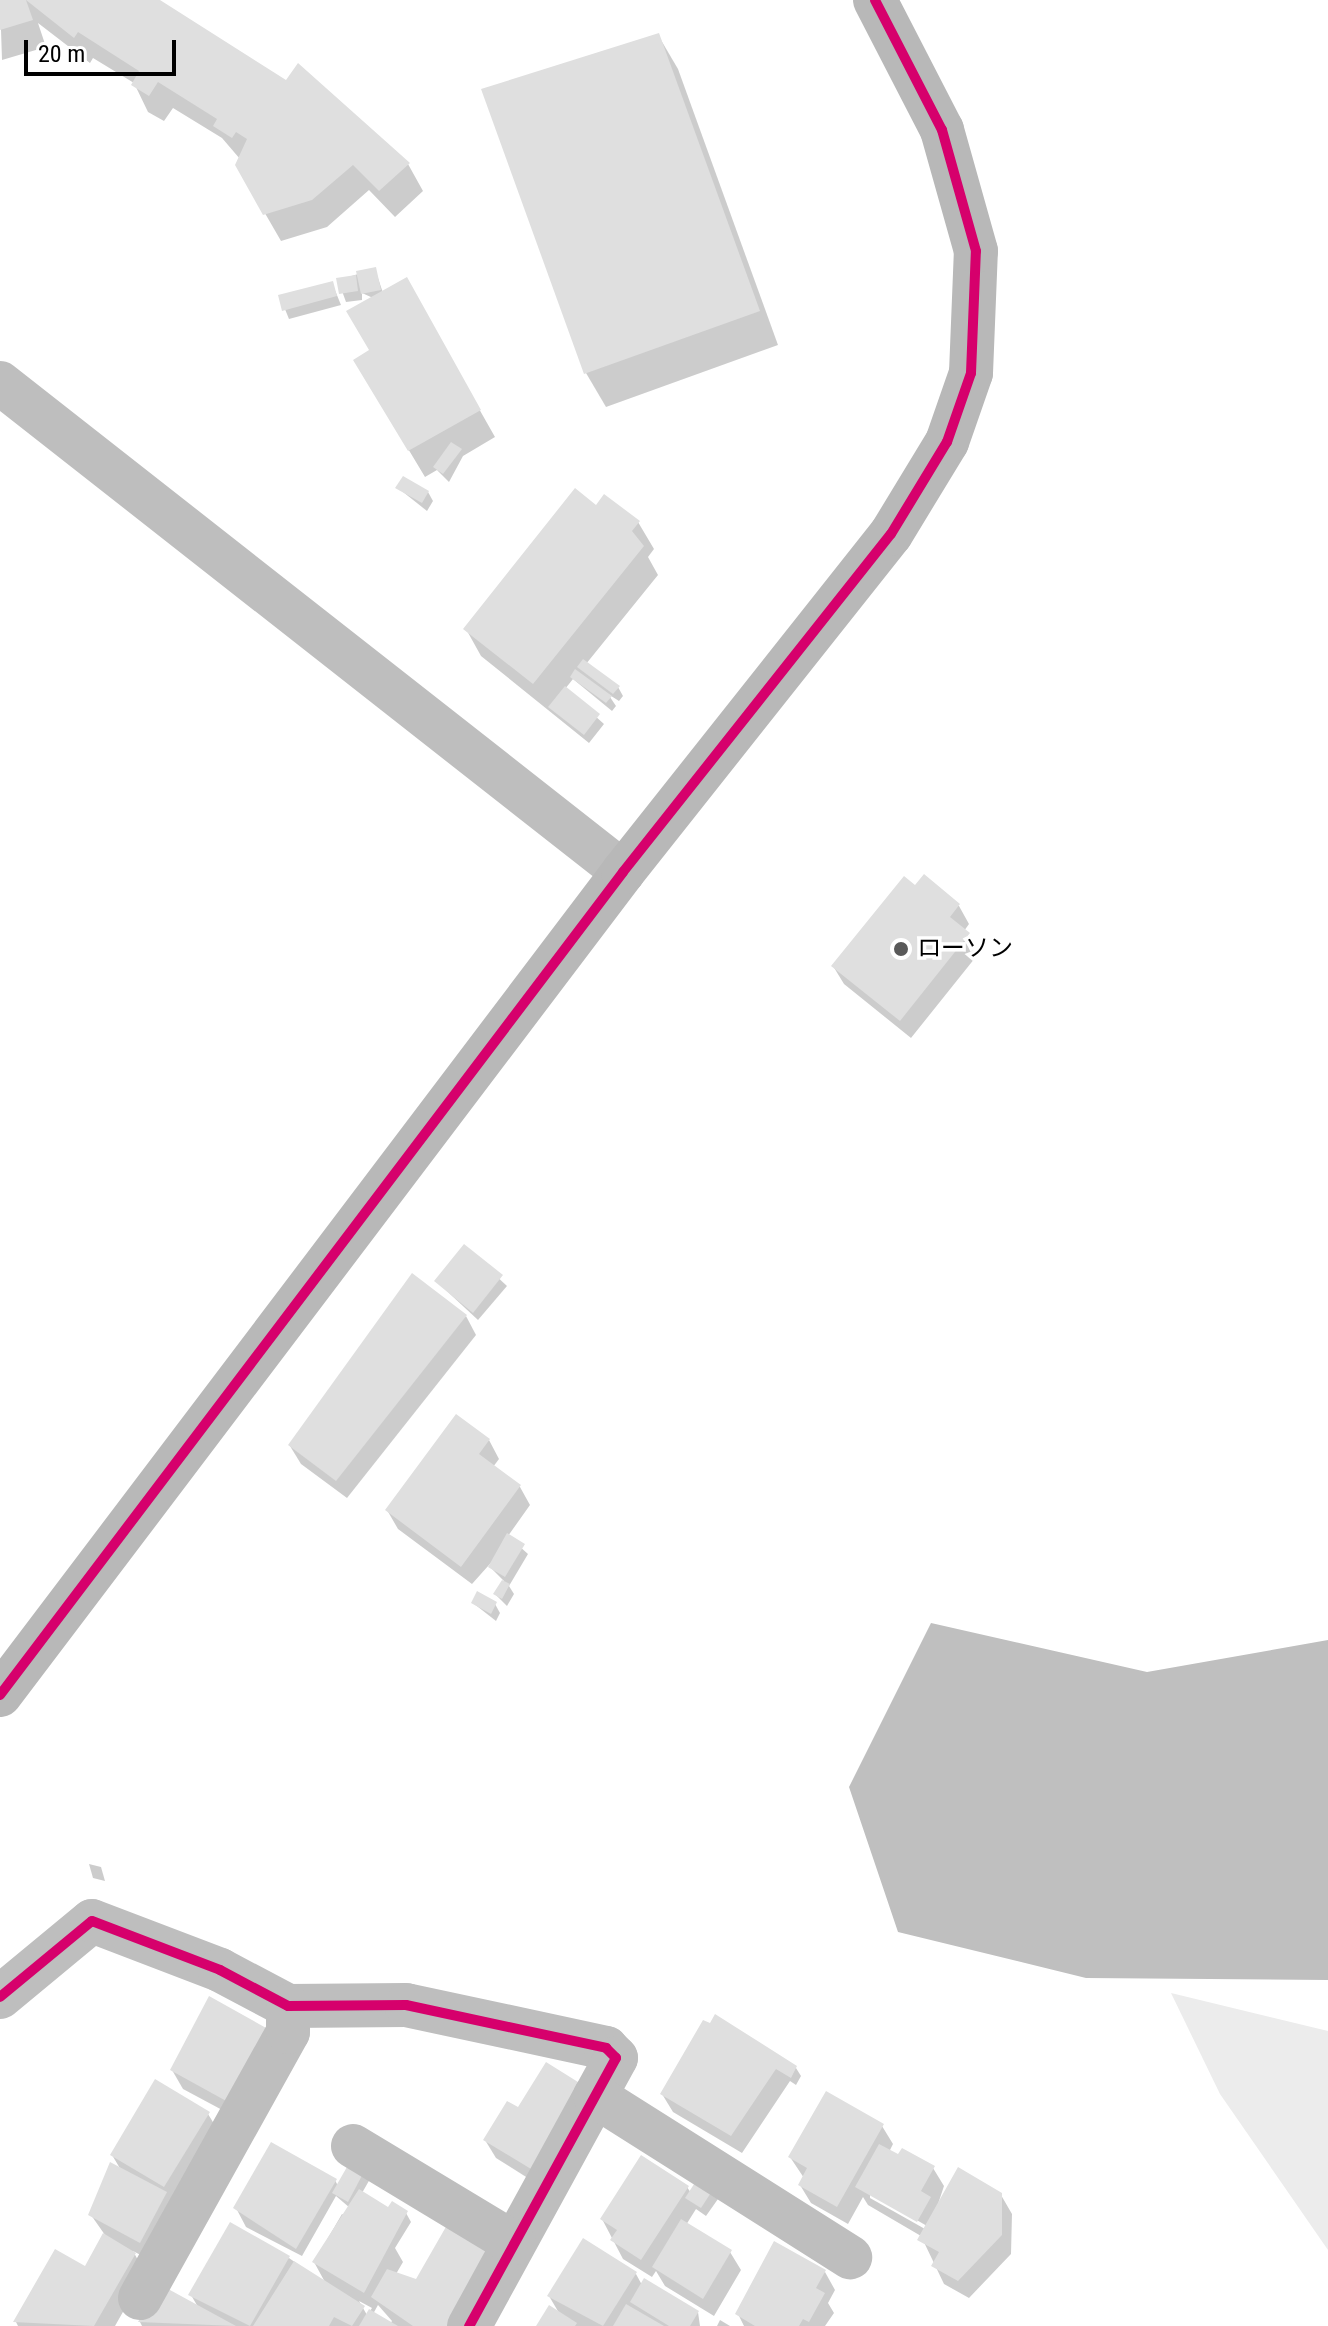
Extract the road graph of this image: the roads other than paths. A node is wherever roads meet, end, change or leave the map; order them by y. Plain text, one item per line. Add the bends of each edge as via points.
1 (875, 0) edge
2 (0, 383) edge
3 (623, 872) junction
4 (0, 1695) edge
5 (0, 1997) edge
6 (288, 2006) junction
7 (595, 2096) junction
8 (353, 2146) dead end
9 (514, 2243) junction
10 (850, 2257) dead end
11 (140, 2298) dead end
12 (470, 2326) edge

1 - 3 street via 942,130 962,195 976,251 971,373 947,442 891,534
2 - 3 street
3 - 4 street
5 - 6 street via 92,1921 220,1970
6 - 7 street via 406,2005 606,2048 616,2058
6 - 11 street via 288,2032
7 - 9 street
7 - 10 street
8 - 9 street
9 - 12 street

